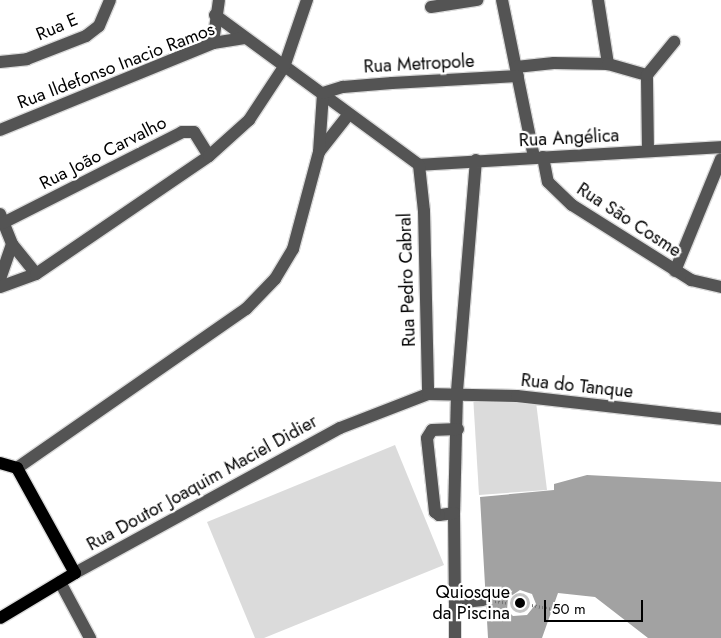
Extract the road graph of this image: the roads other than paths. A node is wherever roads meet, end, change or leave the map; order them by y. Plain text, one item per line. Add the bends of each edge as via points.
1 (110, 0) edge
2 (219, 0) edge
3 (307, 0) edge
4 (477, 0) edge
5 (502, 0) edge
6 (598, 0) edge
7 (431, 7) dead end
8 (215, 15) junction
9 (245, 38) junction
10 (674, 42) dead end
11 (213, 43) junction
12 (0, 62) edge
13 (608, 64) junction
14 (284, 67) junction
15 (517, 72) junction
16 (647, 75) junction
17 (324, 93) junction
18 (349, 114) junction
19 (0, 130) edge
20 (721, 147) edge
21 (648, 151) junction
22 (319, 152) junction
23 (209, 156) junction
24 (538, 157) junction
25 (721, 159) edge
26 (476, 160) junction
27 (419, 165) junction
28 (2, 219) edge
29 (12, 244) junction
30 (675, 271) junction
31 (36, 274) junction
32 (0, 279) edge
33 (721, 286) edge
34 (0, 287) edge
35 (457, 393) junction
36 (428, 394) junction
37 (721, 419) edge
38 (458, 429) junction
39 (0, 462) edge
40 (17, 468) junction
41 (454, 513) junction
42 (75, 573) junction
43 (60, 582) junction
44 (483, 600) dead end
45 (455, 602) junction
46 (0, 618) edge
47 (90, 638) edge
48 (455, 638) edge

1 - 12 street, Rua E via 99,26 86,36 27,59
2 - 8 street
3 - 14 street
4 - 7 street
5 - 15 street, Rua São Cosme
6 - 13 street
8 - 9 street
8 - 11 street
9 - 11 street, Rua Ildefonso Inacio Ramos
9 - 14 street
10 - 16 street
11 - 19 street, Rua Ildefonso Inacio Ramos
13 - 15 street, Rua Metropole via 554,63
13 - 16 street, Rua Metropole
14 - 17 street
14 - 23 street via 249,120
15 - 17 street, Rua Metropole via 343,87
15 - 24 street, Rua São Cosme
16 - 21 street
17 - 18 street
17 - 22 street
18 - 22 street
18 - 27 street
20 - 21 street, Rua Angélica
21 - 24 street, Rua Angélica
22 - 40 street via 293,248 275,279 246,309
23 - 28 street, Rua João Carvalho via 194,132 182,132
23 - 31 street
24 - 26 street, Rua Angélica
24 - 30 street, Rua São Cosme via 554,190
25 - 30 street
26 - 27 street, Rua Angélica
26 - 35 street
27 - 36 street, Rua Pedro Cabral via 424,211
28 - 29 street
29 - 31 street
29 - 32 street
30 - 33 street, Rua São Cosme via 691,280
31 - 34 street
35 - 36 street, Rua do Tanque
35 - 37 street, Rua do Tanque via 517,396
35 - 38 street
36 - 42 street, Rua Doutor Joaquim Maciel Didier via 340,428
38 - 41 street
38 - 41 street via 432,430 427,438 435,512 439,515
39 - 40 main road
40 - 42 main road
41 - 45 street
42 - 43 main road, Rua Doutor Joaquim Maciel Didier
43 - 46 main road, Rua Doutor Joaquim Maciel Didier
43 - 47 street
44 - 45 street
45 - 48 street

